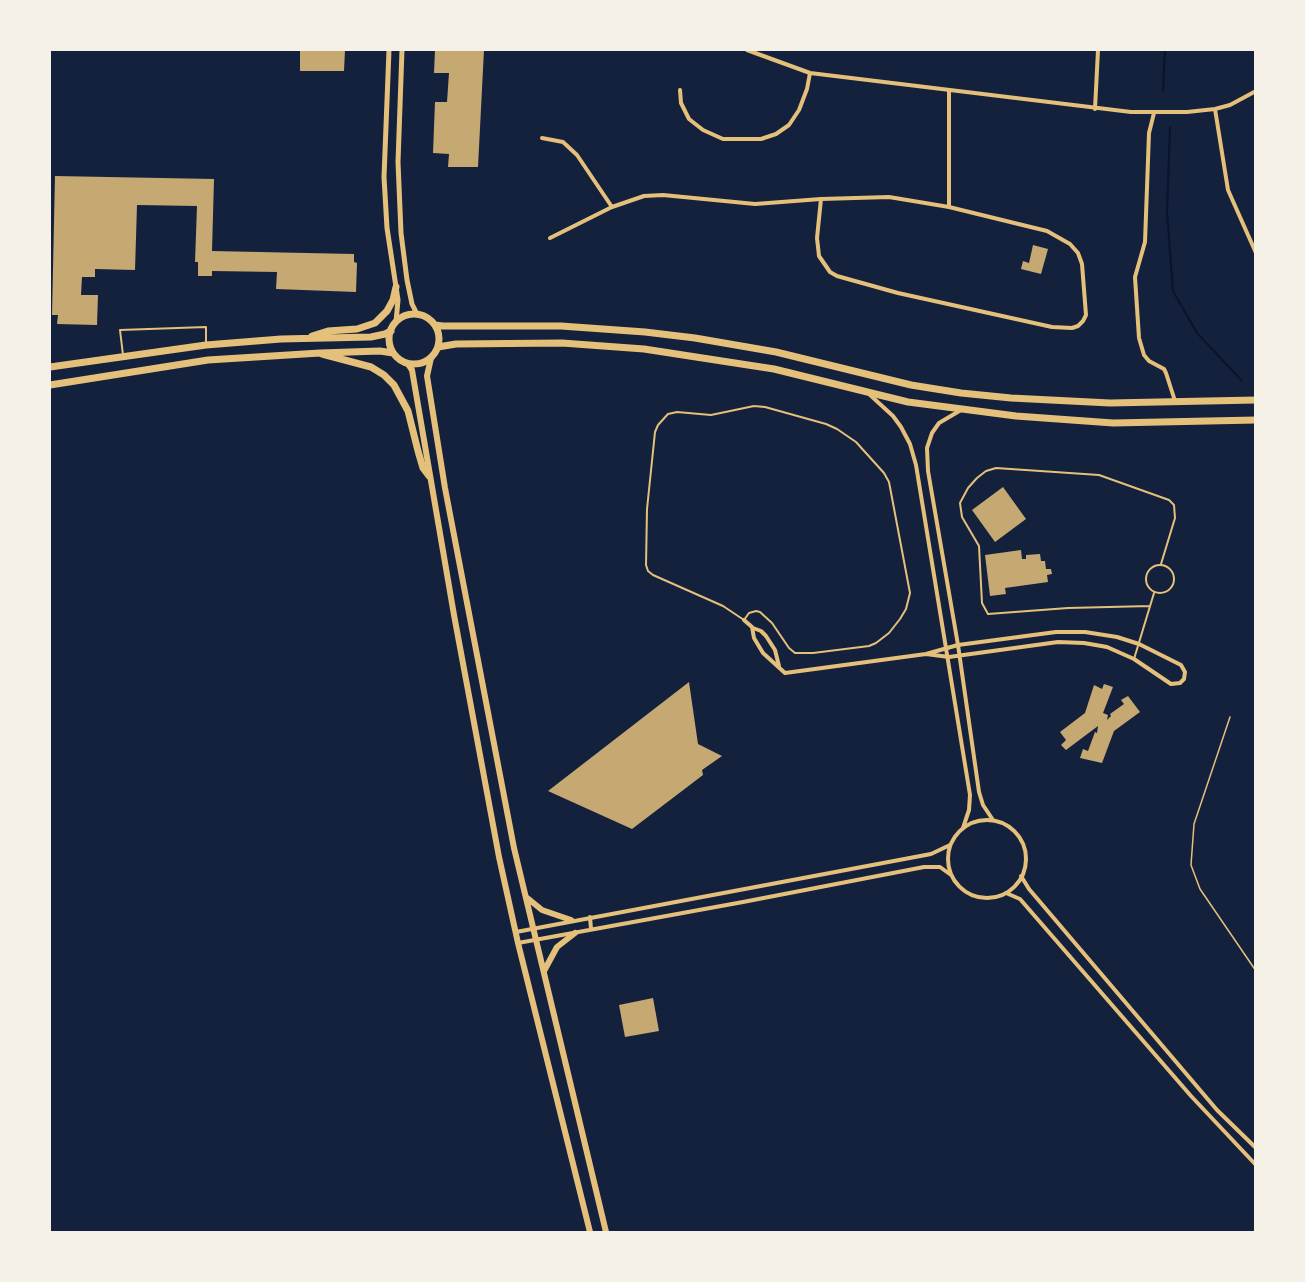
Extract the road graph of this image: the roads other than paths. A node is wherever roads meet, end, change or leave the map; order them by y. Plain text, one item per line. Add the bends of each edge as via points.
1 (389, 50) edge
2 (402, 50) edge
3 (747, 50) edge
4 (1098, 50) edge
5 (810, 73) junction
6 (680, 90) dead end
7 (949, 90) junction
8 (1256, 91) edge
9 (1095, 109) junction
10 (1215, 109) junction
11 (1154, 113) junction
12 (542, 138) dead end
13 (821, 200) junction
14 (612, 207) junction
15 (949, 207) junction
16 (550, 238) dead end
17 (1256, 253) edge
18 (396, 287) junction
19 (417, 314) junction
20 (396, 322) junction
21 (435, 325) junction
22 (390, 331) junction
23 (307, 339) junction
24 (207, 345) junction
25 (438, 347) junction
26 (320, 352) junction
27 (393, 353) junction
28 (123, 355) junction
29 (431, 358) junction
30 (408, 364) junction
31 (50, 367) edge
32 (50, 385) edge
33 (867, 392) junction
34 (1256, 400) edge
35 (1175, 402) junction
36 (962, 410) junction
37 (1256, 420) edge
38 (429, 476) junction
39 (1161, 564) junction
40 (1155, 592) junction
41 (1150, 606) junction
42 (744, 620) junction
43 (752, 627) junction
44 (1139, 644) junction
45 (958, 645) junction
46 (947, 647) junction
47 (926, 654) junction
48 (959, 655) junction
49 (949, 657) junction
50 (1134, 659) junction
51 (780, 669) junction
52 (993, 820) junction
53 (963, 828) junction
54 (950, 845) junction
55 (951, 875) junction
56 (1022, 876) junction
57 (1006, 893) junction
58 (525, 897) junction
59 (590, 916) junction
60 (571, 920) junction
61 (533, 928) junction
62 (591, 929) junction
63 (515, 932) junction
64 (575, 933) junction
65 (536, 939) junction
66 (518, 943) junction
67 (543, 972) junction
68 (1256, 1148) edge
69 (1256, 1165) edge
70 (590, 1233) edge
71 (606, 1233) edge

1 - 18 street via 384,177
2 - 19 street via 398,162 401,233 407,280
3 - 5 street
4 - 9 street
5 - 6 street via 799,110 789,124 761,139 723,139 703,130 689,119
5 - 7 street
7 - 9 street
7 - 15 street
8 - 10 street
9 - 11 street
10 - 11 street
10 - 17 street via 1228,190
11 - 35 street via 1149,133 1145,242 1135,277 1138,327 1144,355 1164,369
12 - 14 street via 563,142 577,155
13 - 14 street via 755,204 663,195 645,196
13 - 15 street via 889,197
13 - 15 street via 819,256 837,276 1052,327 1071,328 1083,321 1086,315 1082,264 1070,244 1047,231
14 - 16 street
18 - 20 street
18 - 23 highway via 390,307 375,323
19 - 20 highway
19 - 21 highway
20 - 22 highway
21 - 25 highway
21 - 35 highway via 561,326 645,332 776,352 911,385 962,393 1078,402
22 - 23 highway via 371,337
22 - 27 highway
23 - 24 highway
24 - 28 highway
24 - 28 lane via 206,327 120,330
25 - 29 highway
25 - 33 highway via 562,343 644,349 774,369
26 - 27 highway
26 - 32 highway via 207,360
26 - 38 highway via 371,367 394,384 408,411 423,468
27 - 30 highway
28 - 31 highway
29 - 30 highway
29 - 58 main road via 427,376 445,488
30 - 38 main road
33 - 36 highway
33 - 46 street via 897,421 914,457
34 - 35 highway
36 - 37 highway via 1113,423
36 - 45 street via 936,426 927,455
38 - 63 main road
39 - 40 lane via 1151,567 1146,575 1148,586
39 - 40 lane via 1173,571 1175,581 1166,592
39 - 41 lane via 1175,518 1174,506 1169,500 1099,475 996,468 972,483 960,503 962,517 979,546 982,603 988,614
40 - 41 lane
41 - 44 lane
42 - 42 lane via 723,606 653,575 646,565 655,432 668,414 711,415 754,406 826,424 855,442 889,482 910,593 906,609 889,633 869,646 801,654 789,648 760,612 756,610
42 - 43 street
43 - 51 street via 763,653
43 - 51 street via 766,636
44 - 45 street via 1117,637 1056,632
44 - 50 lane
44 - 50 street via 1181,665 1184,679 1171,684
45 - 46 street
45 - 48 street
46 - 47 street
46 - 49 street
47 - 49 street
47 - 51 street via 785,673
48 - 49 street
48 - 50 street via 1067,642 1107,647
48 - 52 street via 980,792
49 - 53 street via 970,795
52 - 53 street
52 - 56 street via 1014,831 1022,841
53 - 54 street
54 - 55 street
54 - 59 street via 931,854
55 - 57 street via 970,894 988,898
55 - 62 street via 940,867 924,867
56 - 57 street
56 - 68 street via 1029,890 1217,1110
57 - 69 street via 1020,900
58 - 60 main road via 542,910
58 - 61 main road
59 - 60 street
59 - 62 street
60 - 61 street
61 - 63 street
61 - 65 main road
62 - 64 street
63 - 66 main road
64 - 65 street
64 - 67 main road via 557,947
65 - 66 street
65 - 67 main road
66 - 70 main road
67 - 71 main road

